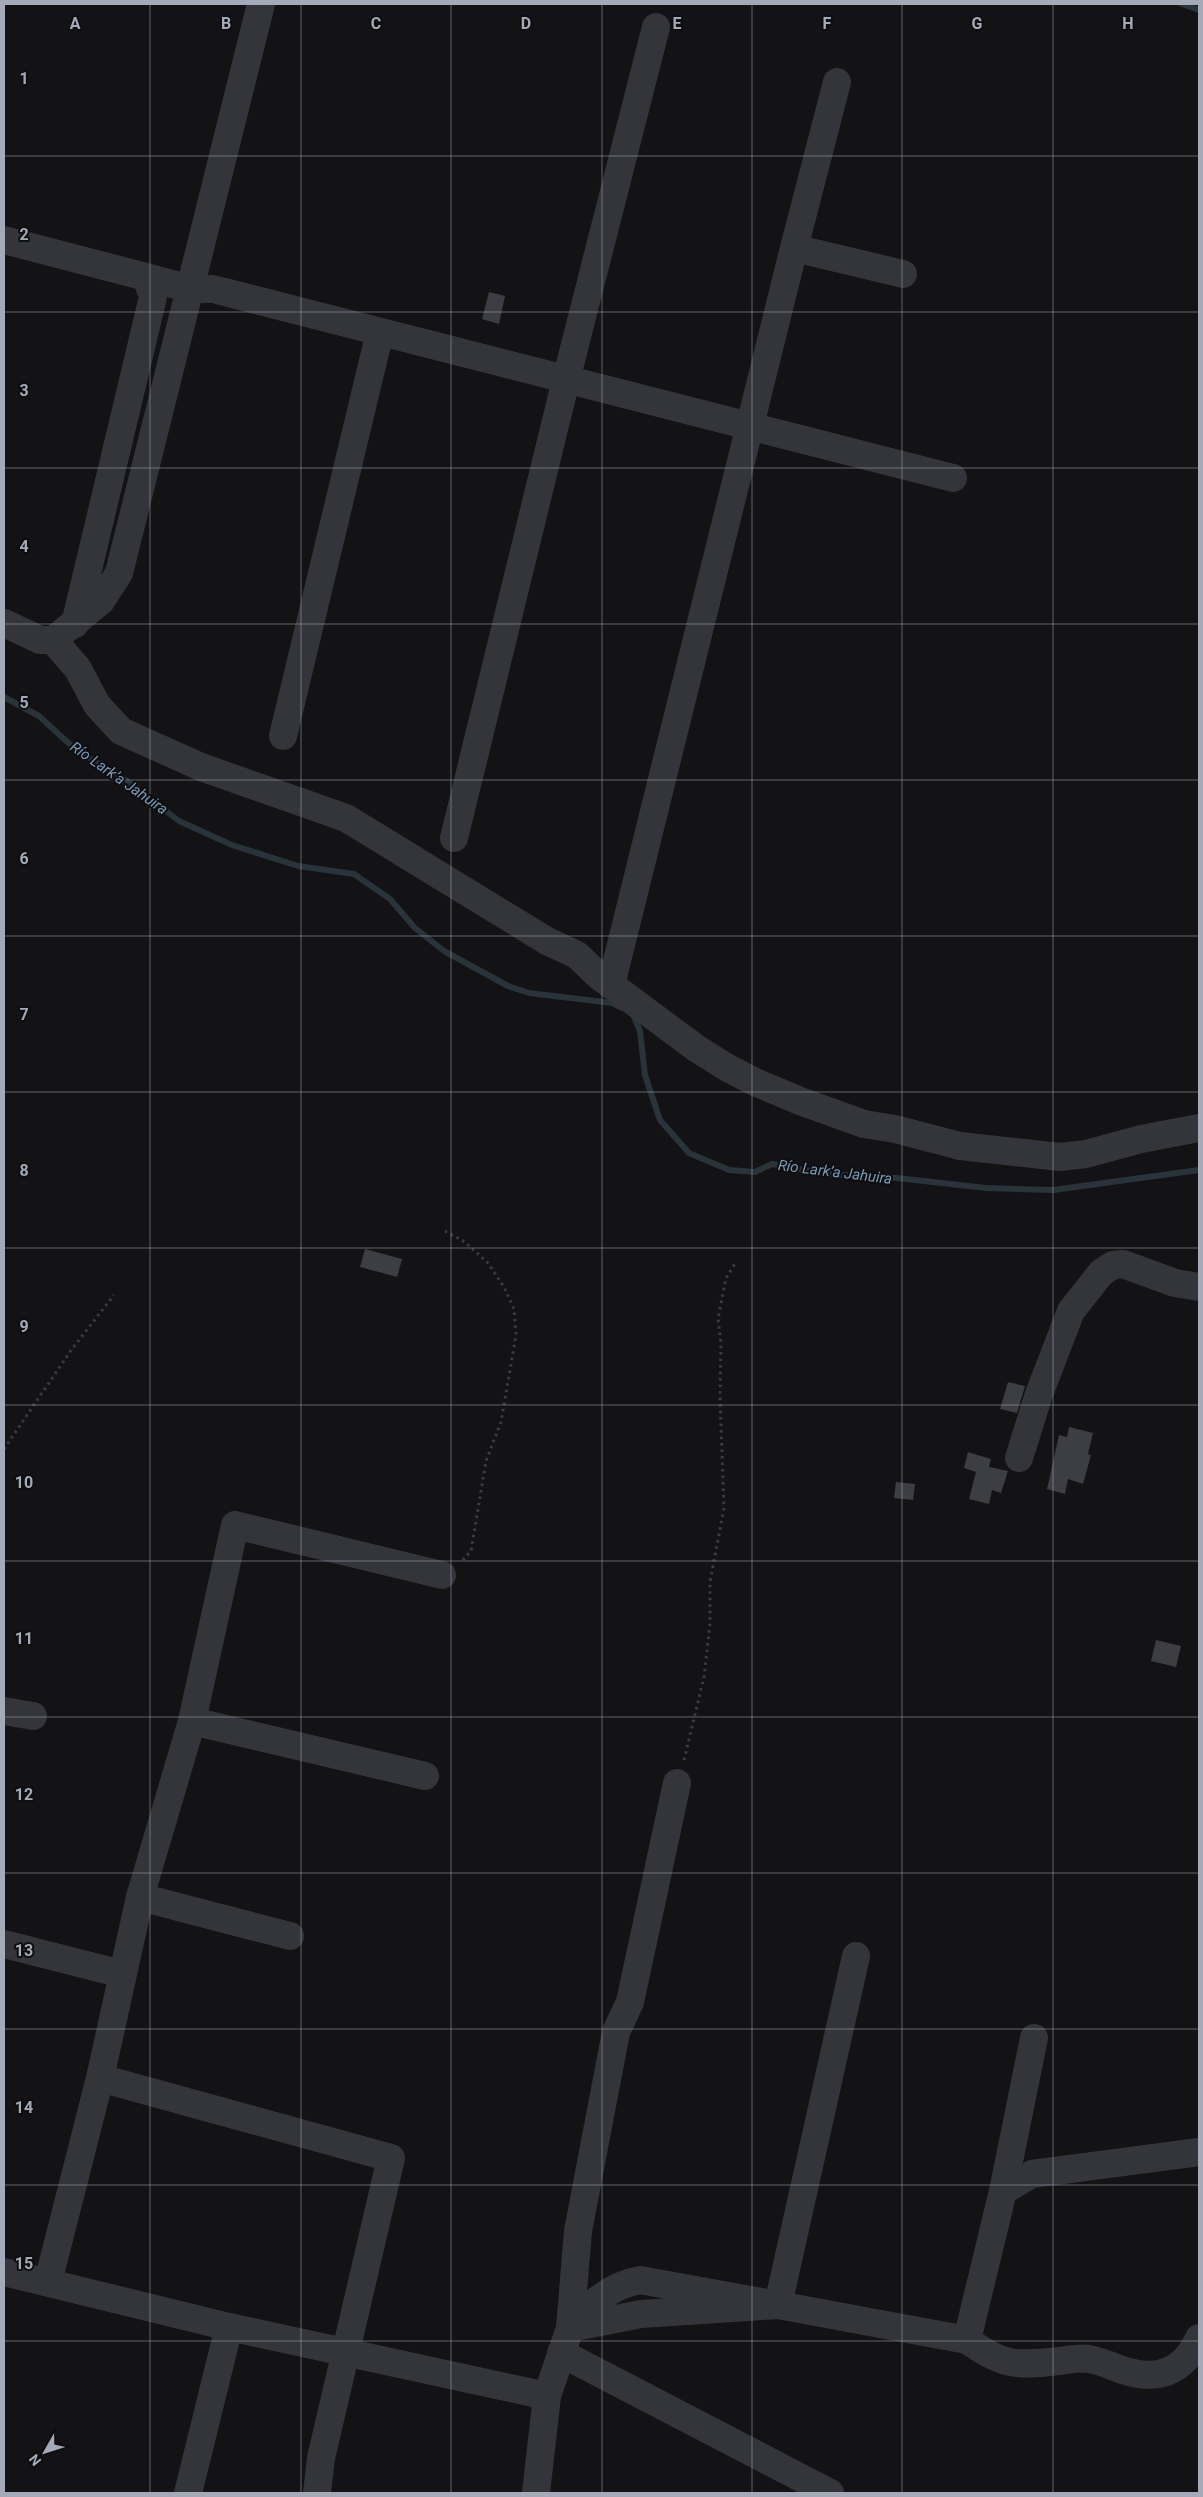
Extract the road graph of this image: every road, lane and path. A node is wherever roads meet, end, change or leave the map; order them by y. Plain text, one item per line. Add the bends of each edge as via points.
1 (261, 4) edge
2 (656, 27) dead end
3 (837, 82) dead end
4 (4, 240) edge
5 (794, 248) junction
6 (903, 274) dead end
7 (146, 277) junction
8 (191, 289) junction
9 (380, 332) junction
10 (566, 380) junction
11 (751, 425) junction
12 (953, 478) dead end
13 (4, 623) edge
14 (64, 632) junction
15 (283, 736) dead end
16 (454, 838) dead end
17 (611, 985) junction
18 (1199, 1128) edge
19 (445, 1231) dead end
20 (736, 1262) dead end
21 (1199, 1288) edge
22 (114, 1295) dead end
23 (4, 1449) edge
24 (1019, 1458) dead end
25 (442, 1575) joint
26 (4, 1710) edge
27 (33, 1716) dead end
28 (192, 1721) junction
29 (425, 1776) dead end
30 (677, 1782) joint
31 (140, 1897) junction
32 (290, 1936) dead end
33 (4, 1944) edge
34 (856, 1956) dead end
35 (122, 1974) junction
36 (1034, 2038) dead end
37 (100, 2078) junction
38 (1199, 2152) edge
39 (1002, 2191) junction
40 (4, 2272) edge
41 (48, 2282) junction
42 (778, 2305) junction
43 (230, 2327) junction
44 (1199, 2338) edge
45 (967, 2340) junction
46 (566, 2341) junction
47 (346, 2352) junction
48 (546, 2396) junction
49 (188, 2493) edge
50 (317, 2493) edge
51 (536, 2493) edge
52 (830, 2493) edge

1 - 8 street
2 - 10 street
3 - 5 street
4 - 7 street
5 - 6 street
5 - 11 street
7 - 8 street
7 - 14 street via 153,297
8 - 9 street via 213,289
8 - 14 street via 119,573 101,601
9 - 10 street
9 - 15 street
10 - 11 street
10 - 16 street
11 - 12 street
11 - 17 street
13 - 14 street via 33,637
14 - 17 street via 97,705 121,731 201,767 346,818 577,955
17 - 18 street via 726,1067 800,1101 864,1124 960,1146 1060,1157
19 - 25 path via 465,1242 488,1263 514,1309 516,1335 501,1422 486,1461 470,1551 457,1567
20 - 30 path via 726,1278 718,1319 724,1508 710,1582 710,1624 704,1677
21 - 24 street via 1123,1264 1101,1272 1071,1311
22 - 23 path via 72,1349
25 - 28 street via 235,1525
26 - 27 street
28 - 29 street
28 - 31 street
30 - 46 street via 630,2002 614,2041 578,2230
31 - 32 street
31 - 35 street
33 - 35 street
34 - 42 street
35 - 37 street
36 - 39 street
37 - 41 street
37 - 47 street via 391,2158
38 - 39 street via 1032,2174
39 - 45 street
40 - 41 street
41 - 43 street
42 - 45 street
42 - 46 street via 641,2314
43 - 47 street
43 - 49 street
44 - 45 street via 1193,2352 1175,2370 1158,2374 1131,2373 1089,2358 1016,2365 989,2356
46 - 48 street
46 - 52 street
47 - 48 street
47 - 50 street via 321,2458
48 - 51 street

